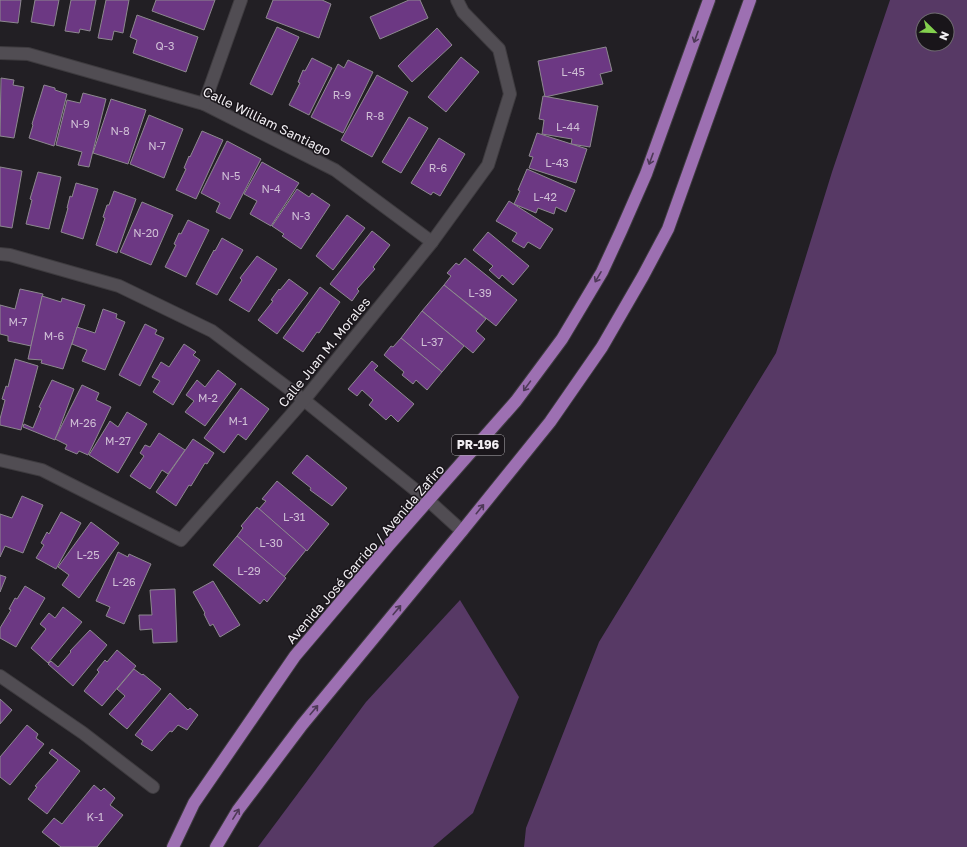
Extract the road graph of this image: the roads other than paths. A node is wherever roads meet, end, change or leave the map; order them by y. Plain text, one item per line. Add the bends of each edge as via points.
1 (241, 0) edge
2 (457, 0) edge
3 (709, 0) edge
4 (750, 0) edge
5 (0, 53) edge
6 (204, 104) junction
7 (432, 242) junction
8 (0, 254) edge
9 (304, 400) junction
10 (0, 460) edge
11 (429, 501) junction
12 (462, 531) junction
13 (0, 676) edge
14 (152, 787) dead end
15 (173, 847) edge
16 (216, 847) edge

1 - 6 street
2 - 7 street, Calle Juan M. Morales via 463,12 499,48 510,94 488,165
3 -> 11 main road, Avenida José Garrido / Avenida Zafiro / PR-196 via 646,174 602,272 562,339 516,401
12 -> 4 main road, PR-196 via 550,422 602,347 668,230
5 - 6 street, Calle William Santiago via 28,54
6 - 7 street, Calle William Santiago via 335,170
7 - 9 street, Calle Juan M. Morales
8 - 9 street via 127,289 212,331
9 - 10 street, Calle Juan M. Morales via 181,540 42,470
9 - 11 street
11 - 12 street
11 - 15 main road, Avenida José Garrido / Avenida Zafiro / PR-196 via 295,656 194,803
16 -> 12 main road, PR-196 via 238,810 302,725
13 - 14 street via 83,733

